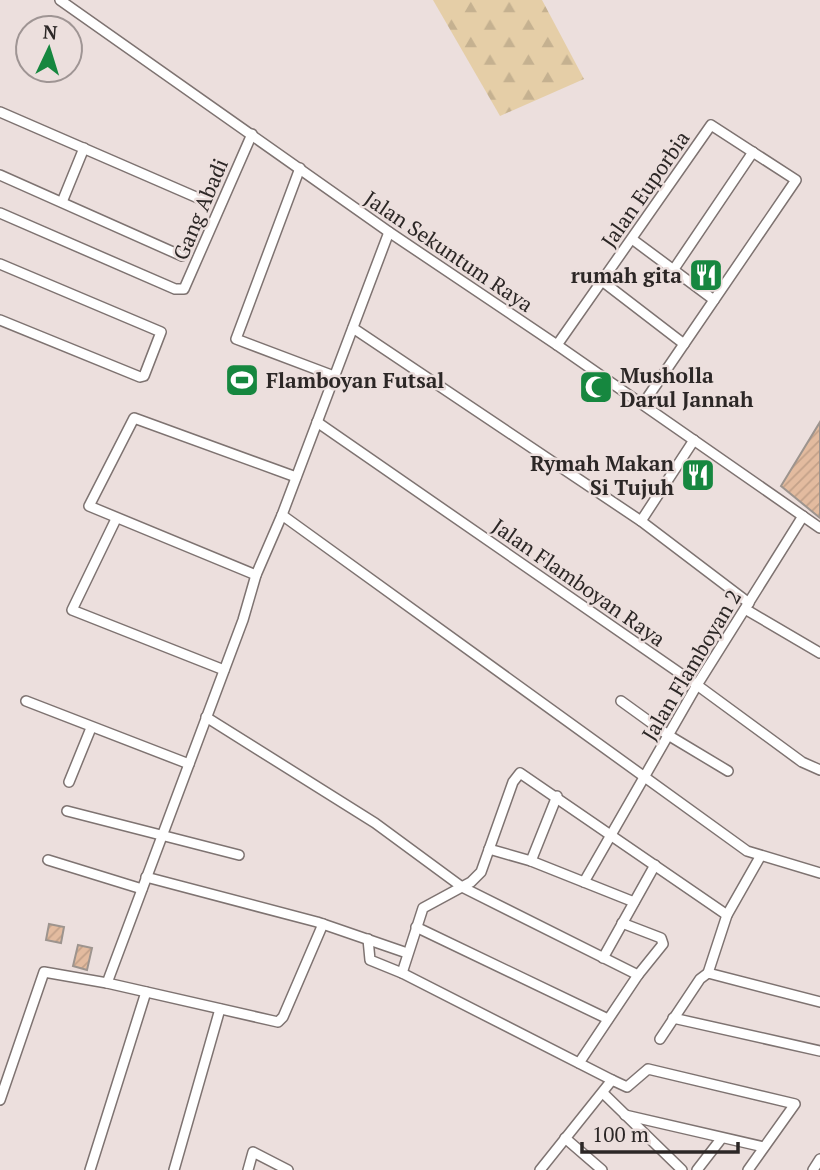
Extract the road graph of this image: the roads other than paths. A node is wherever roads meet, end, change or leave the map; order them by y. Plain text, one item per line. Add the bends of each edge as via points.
1 (60, 0) edge
2 (0, 112) edge
3 (252, 134) junction
4 (85, 148) junction
5 (753, 152) junction
6 (300, 168) junction
7 (0, 175) edge
8 (205, 201) dead end
9 (62, 202) junction
10 (0, 213) edge
11 (388, 232) junction
12 (632, 239) junction
13 (182, 256) dead end
14 (0, 264) edge
15 (674, 269) junction
16 (602, 281) junction
17 (715, 300) junction
18 (0, 320) edge
19 (353, 328) junction
20 (684, 344) junction
21 (557, 345) junction
22 (334, 376) junction
23 (643, 404) junction
24 (317, 422) junction
25 (694, 440) junction
26 (296, 477) junction
27 (282, 515) junction
28 (803, 516) junction
29 (116, 519) junction
30 (641, 521) junction
31 (820, 528) edge
32 (256, 575) junction
33 (747, 606) junction
34 (820, 653) edge
35 (224, 670) junction
36 (698, 685) junction
37 (26, 701) dead end
38 (621, 701) dead end
39 (206, 717) junction
40 (91, 728) junction
41 (668, 735) junction
42 (189, 764) junction
43 (728, 771) dead end
44 (820, 771) edge
45 (645, 777) junction
46 (69, 782) dead end
47 (557, 796) junction
48 (67, 811) dead end
49 (612, 834) junction
50 (160, 836) junction
51 (489, 849) junction
52 (239, 855) dead end
53 (760, 857) junction
54 (48, 860) dead end
55 (531, 862) junction
56 (655, 865) junction
57 (820, 873) edge
58 (146, 877) junction
59 (583, 882) junction
60 (463, 887) junction
61 (142, 889) junction
62 (634, 902) junction
63 (727, 915) junction
64 (622, 923) junction
65 (323, 924) junction
66 (416, 927) junction
67 (368, 939) junction
68 (407, 953) junction
69 (603, 958) junction
70 (402, 973) junction
71 (708, 973) junction
72 (638, 975) junction
73 (107, 982) junction
74 (146, 992) junction
75 (820, 1002) edge
76 (220, 1009) junction
77 (673, 1018) junction
78 (608, 1019) junction
79 (660, 1039) dead end
80 (820, 1051) edge
81 (579, 1063) junction
82 (612, 1080) junction
83 (603, 1093) junction
84 (0, 1100) edge
85 (625, 1115) junction
86 (565, 1138) junction
87 (721, 1139) junction
88 (764, 1147) junction
89 (820, 1159) edge
90 (90, 1170) edge
91 (174, 1170) edge
92 (248, 1170) edge
93 (288, 1170) edge
94 (540, 1170) edge
95 (602, 1170) edge
96 (681, 1170) edge
97 (697, 1170) edge
98 (748, 1170) edge
99 (813, 1170) edge

1 - 3 street, Jalan Sekuntum Raya
2 - 4 street
3 - 6 street, Jalan Sekuntum Raya
3 - 10 street, Gang Abadi via 186,287 175,289
4 - 8 street
4 - 9 street
5 - 12 street, Jalan Euporbia via 711,125
5 - 15 street
5 - 17 street via 796,180
6 - 11 street, Jalan Sekuntum Raya
6 - 22 street via 236,339
7 - 9 street
9 - 13 street
11 - 19 street
11 - 21 street, Jalan Sekuntum Raya
12 - 15 street
12 - 16 street, Jalan Euporbia
14 - 18 street via 162,332 140,377
15 - 17 street
16 - 20 street
16 - 21 street, Jalan Euporbia
17 - 20 street
19 - 22 street
19 - 30 street
20 - 23 street
21 - 23 street, Jalan Sekuntum Raya
22 - 24 street
23 - 25 street, Jalan Sekuntum Raya
24 - 26 street
24 - 36 street, Jalan Flamboyan Raya
25 - 28 street, Jalan Sekuntum Raya
25 - 30 street
26 - 27 street
26 - 29 street via 138,418 130,421 89,506
27 - 32 street
27 - 45 street
28 - 31 street, Jalan Sekuntum Raya
28 - 33 street, Jalan Flamboyan 2
29 - 32 street
29 - 35 street via 72,610
30 - 33 street
32 - 35 street
33 - 34 street
33 - 36 street, Jalan Flamboyan 2
35 - 39 street
36 - 41 street, Jalan Flamboyan 2
36 - 44 street, Jalan Flamboyan Raya
37 - 40 street
38 - 41 street
39 - 42 street
39 - 60 street via 375,823
40 - 42 street
40 - 46 street
41 - 43 street
41 - 45 street, Jalan Flamboyan 2
42 - 50 street
45 - 49 street, Jalan Flamboyan 2
45 - 53 street
47 - 49 street
47 - 51 street via 518,774
47 - 55 street
48 - 50 street
49 - 56 street
49 - 59 street, Jalan Flamboyan 2
50 - 52 street
50 - 58 street
51 - 55 street
51 - 60 street via 481,872
53 - 57 street
53 - 63 street
54 - 61 street
55 - 59 street
56 - 62 street
56 - 63 street
58 - 61 street
58 - 65 street
59 - 62 street
60 - 66 street via 423,908
60 - 69 street
61 - 73 street
62 - 64 street
63 - 71 street
64 - 69 street
64 - 72 street via 663,940
65 - 67 street
65 - 76 street via 281,1020
66 - 68 street
66 - 78 street
67 - 68 street
67 - 70 street via 369,960
68 - 70 street
69 - 72 street
70 - 81 street
71 - 75 street
71 - 77 street
72 - 78 street
73 - 74 street
73 - 84 street via 40,975
74 - 76 street
74 - 90 street
76 - 91 street
77 - 79 street
77 - 80 street
78 - 81 street
81 - 82 street
82 - 83 street
82 - 88 street via 627,1087 654,1069 795,1104
83 - 85 street
83 - 86 street
85 - 87 street
85 - 96 street
86 - 94 street
86 - 95 street
87 - 88 street
87 - 97 street
88 - 98 street
89 - 99 street
92 - 93 street via 253,1152

